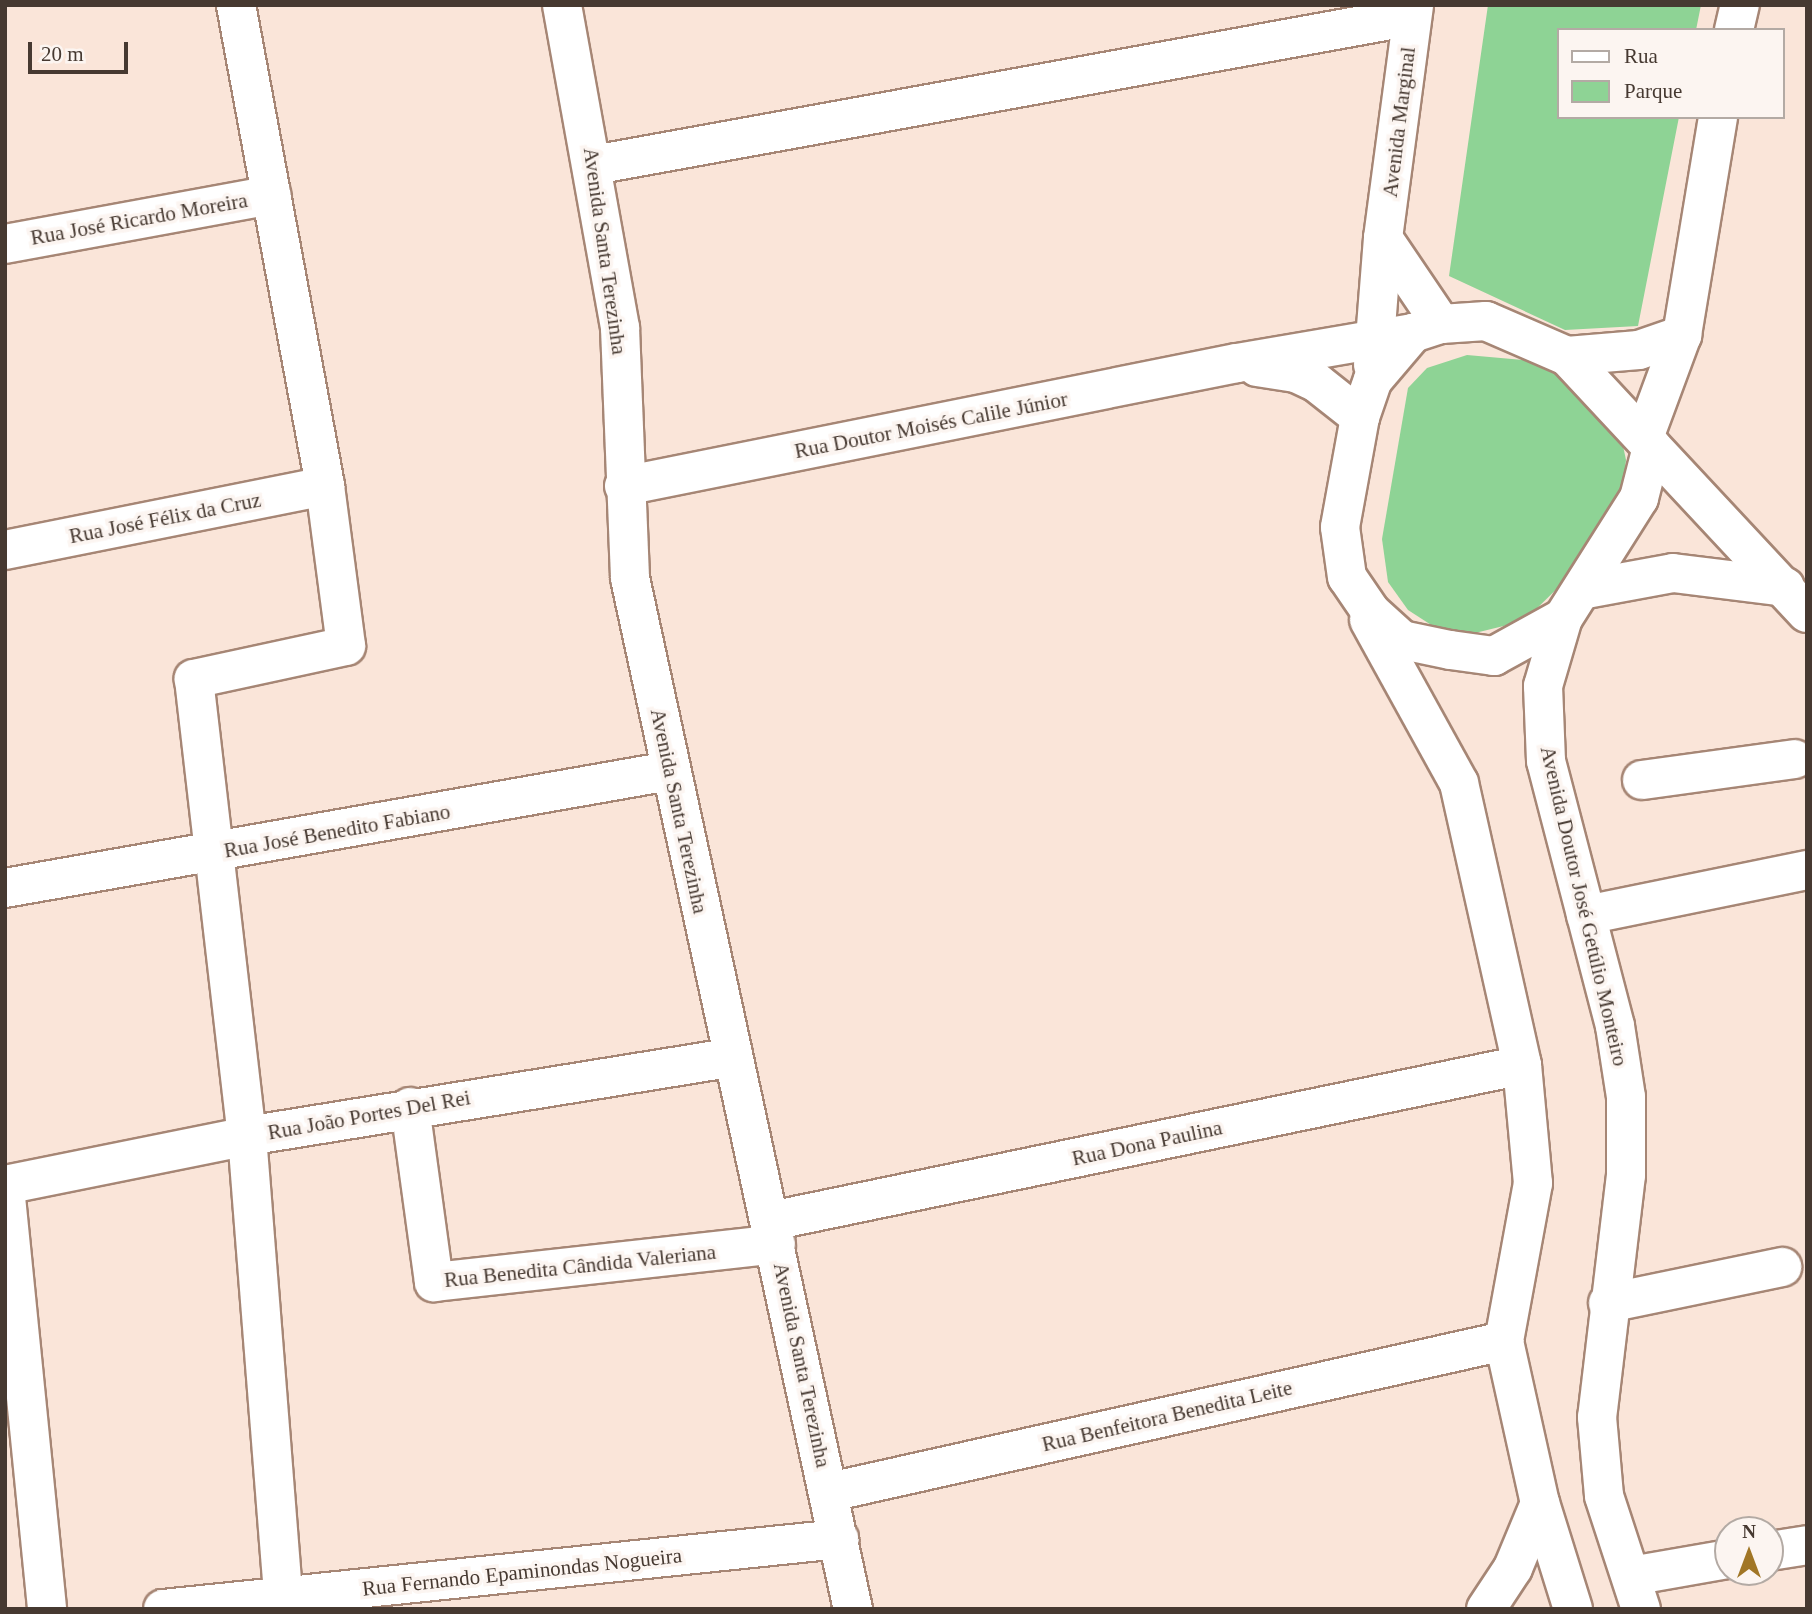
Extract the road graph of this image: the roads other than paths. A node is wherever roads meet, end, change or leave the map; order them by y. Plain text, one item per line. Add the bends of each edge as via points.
1 (236, 5) edge
2 (562, 5) edge
3 (1740, 5) edge
4 (1413, 11) edge
5 (1734, 28) edge
6 (1718, 119) edge
7 (594, 165) junction
8 (272, 195) junction
9 (1384, 238) junction
10 (5, 244) edge
11 (1427, 328) junction
12 (1682, 335) junction
13 (1373, 340) junction
14 (1567, 356) junction
15 (1237, 363) junction
16 (1373, 380) junction
17 (1360, 417) junction
18 (1648, 441) junction
19 (325, 486) junction
20 (624, 486) junction
21 (5, 550) edge
22 (1348, 577) junction
23 (1796, 600) edge
24 (1574, 604) junction
25 (1795, 759) dead end
26 (669, 771) junction
27 (1642, 780) dead end
28 (215, 853) junction
29 (1807, 870) edge
30 (5, 888) edge
31 (1586, 915) junction
32 (734, 1057) junction
33 (1522, 1065) junction
34 (410, 1107) junction
35 (247, 1136) junction
36 (5, 1186) edge
37 (774, 1233) junction
38 (1782, 1267) dead end
39 (1608, 1303) junction
40 (1504, 1341) junction
41 (830, 1492) junction
42 (1540, 1503) junction
43 (839, 1539) junction
44 (1807, 1545) edge
45 (1784, 1549) edge
46 (1714, 1564) edge
47 (1636, 1592) edge
48 (283, 1603) edge
49 (47, 1609) edge
50 (163, 1609) edge
51 (853, 1609) edge
52 (1486, 1609) edge
53 (1573, 1609) edge

1 - 8 street
2 - 7 street, Avenida Santa Terezinha
3 - 5 street
4 - 7 street
4 - 9 street, Avenida Marginal
6 - 12 street, Avenida Doutor José Getúlio Monteiro
7 - 20 street, Avenida Santa Terezinha via 620,328
8 - 10 street, Rua José Ricardo Moreira
8 - 19 street
9 - 11 street
9 - 13 street, Avenida Marginal
11 - 13 street, Rua Doutor Moisés Calile Júnior
11 - 14 street, Rua Doutor Moisés Calile Júnior via 1486,321
11 - 16 street
12 - 14 street via 1639,350
12 - 18 street, Avenida Doutor José Getúlio Monteiro
13 - 15 street, Rua Doutor Moisés Calile Júnior
13 - 16 street, Avenida Marginal
14 - 18 street
15 - 17 street, Rua Doutor Moisés Calile Júnior via 1296,373 1317,383
15 - 20 street, Rua Doutor Moisés Calile Júnior
16 - 17 street
17 - 22 street via 1340,527
18 - 23 street
18 - 24 street, Avenida Doutor José Getúlio Monteiro via 1639,498
19 - 21 street, Rua José Félix da Cruz
19 - 28 street via 346,646 194,679
20 - 26 street, Avenida Santa Terezinha via 630,578
22 - 24 street via 1371,612 1402,640 1494,656
22 - 33 street via 1459,783
23 - 24 street via 1673,573
24 - 31 street, Avenida Doutor José Getúlio Monteiro via 1543,686 1546,761
25 - 27 street
26 - 28 street, Rua José Benedito Fabiano
26 - 32 street, Avenida Santa Terezinha
28 - 30 street, Rua José Benedito Fabiano
28 - 35 street
29 - 31 street
31 - 39 street, Avenida Doutor José Getúlio Monteiro via 1615,1026 1626,1097 1626,1175
32 - 34 street, Rua João Portes Del Rei
32 - 37 street, Avenida Santa Terezinha
33 - 37 street, Rua Dona Paulina
33 - 40 street via 1533,1183
34 - 35 street, Rua João Portes Del Rei
34 - 37 street, Rua Benedita Cândida Valeriana via 434,1282
35 - 36 street, Rua João Portes Del Rei
35 - 48 street
36 - 49 street
37 - 41 street, Avenida Santa Terezinha
38 - 39 street
39 - 47 street, Avenida Doutor José Getúlio Monteiro via 1597,1418 1604,1496
40 - 41 street, Rua Benfeitora Benedita Leite
40 - 42 street
41 - 43 street, Avenida Santa Terezinha
42 - 52 street via 1513,1568
42 - 53 street
43 - 48 street, Rua Fernando Epaminondas Nogueira
43 - 51 street, Avenida Santa Terezinha
44 - 45 street
46 - 47 street
48 - 50 street, Rua Fernando Epaminondas Nogueira

